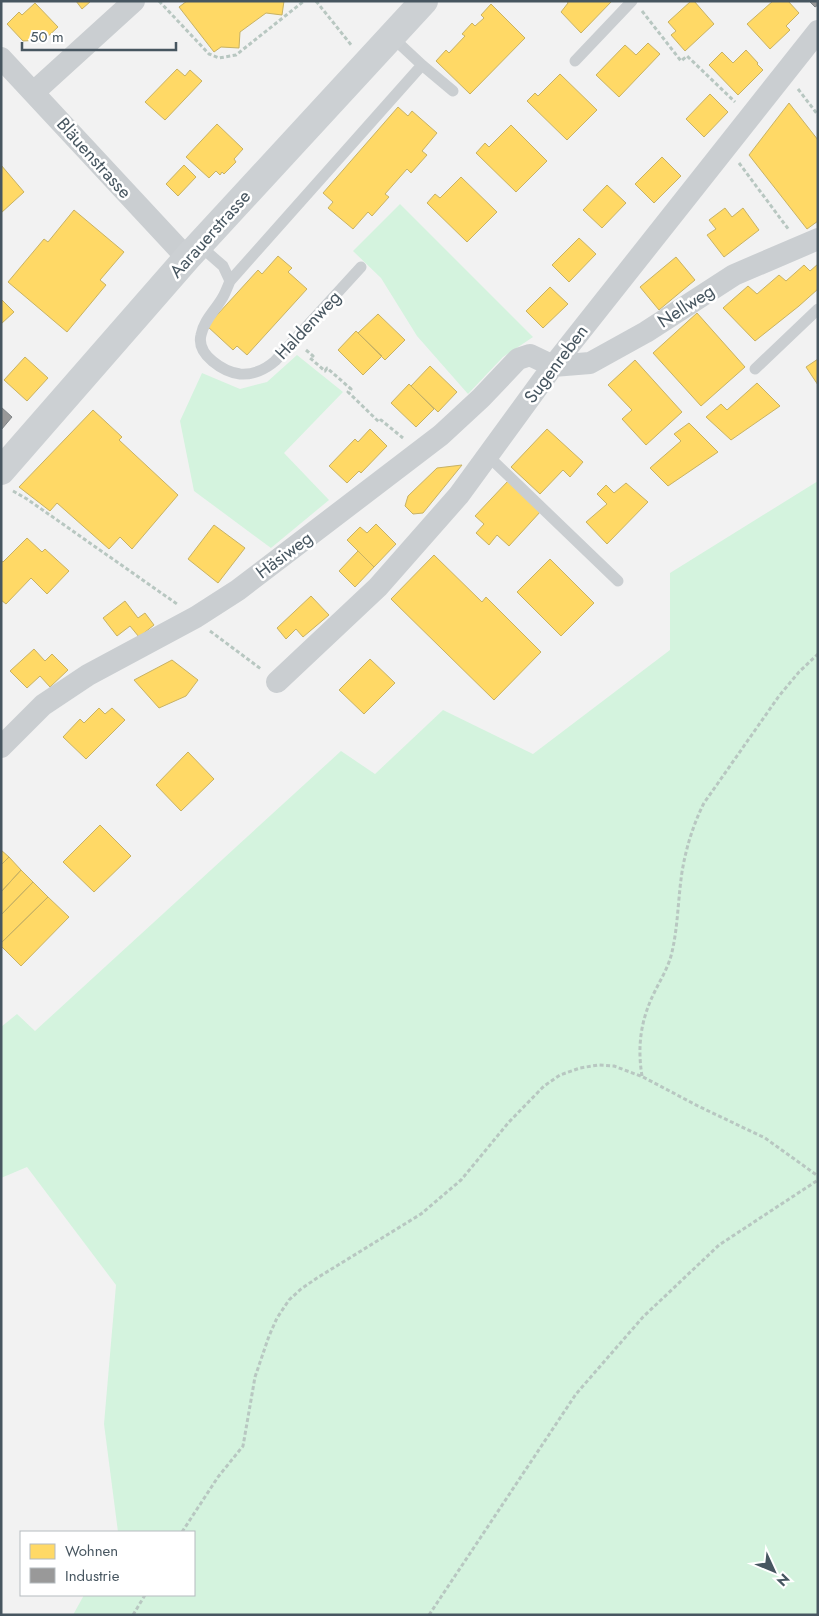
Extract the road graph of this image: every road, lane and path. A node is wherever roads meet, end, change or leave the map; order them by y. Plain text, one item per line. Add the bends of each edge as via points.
1 (134, 1) edge
2 (159, 1) edge
3 (304, 1) edge
4 (316, 1) edge
5 (424, 1) edge
6 (636, 4) edge
7 (818, 31) edge
8 (392, 37) junction
9 (1, 58) edge
10 (575, 61) dead end
11 (368, 62) junction
12 (422, 65) junction
13 (785, 72) junction
14 (453, 91) dead end
15 (34, 92) junction
16 (818, 115) edge
17 (750, 117) junction
18 (727, 146) junction
19 (809, 243) edge
20 (193, 252) junction
21 (361, 267) dead end
22 (230, 281) junction
23 (818, 309) edge
24 (295, 340) junction
25 (553, 366) junction
26 (755, 369) dead end
27 (419, 451) junction
28 (488, 456) junction
29 (1, 471) edge
30 (28, 499) dead end
31 (618, 581) dead end
32 (180, 606) dead end
33 (209, 630) dead end
34 (818, 654) edge
35 (270, 676) joint
36 (1, 747) edge
37 (642, 1077) junction
38 (818, 1176) edge
39 (818, 1180) edge
40 (183, 1531) edge
41 (144, 1596) edge
42 (133, 1615) edge
43 (430, 1615) edge

1 - 15 street
2 - 3 path via 209,54 219,58 236,54
4 - 11 path via 347,42
5 - 8 main road, Aarauerstrasse
6 - 10 lane
6 - 17 path via 681,62 687,56
7 - 13 street, Sugenreben
8 - 11 main road, Aarauerstrasse
8 - 12 lane
9 - 15 street, Bläuenstrasse
11 - 20 main road, Aarauerstrasse
12 - 14 lane
12 - 22 lane
13 - 16 path
13 - 17 street, Sugenreben
15 - 20 street, Bläuenstrasse via 120,188
17 - 18 street, Sugenreben
18 - 19 path
18 - 25 street, Sugenreben
19 - 25 street, Nellweg via 734,276 590,363
20 - 22 lane via 223,266
20 - 29 main road, Aarauerstrasse
21 - 24 lane, Haldenweg
22 - 24 lane, Haldenweg via 200,336 204,351 214,362 226,370 242,374 255,372 266,369
23 - 26 lane
24 - 27 path via 313,356 310,358 351,389 348,392 379,422 381,420
25 - 27 street, Häsiweg via 530,355 518,359 481,398
25 - 28 street, Sugenreben
27 - 36 street, Häsiweg via 238,590 196,617 88,675 44,705
28 - 31 lane
28 - 35 street, Sugenreben via 460,494 378,587
30 - 32 path
33 - 35 path
34 - 37 path via 779,696 697,817 682,872 672,955 652,996 640,1032
37 - 38 path via 765,1138
37 - 40 path via 614,1066 598,1065 560,1075 528,1102 461,1180 441,1198 295,1294 277,1318 269,1336 255,1377 243,1446
39 - 43 path via 718,1244 643,1317 576,1394
41 - 42 path

